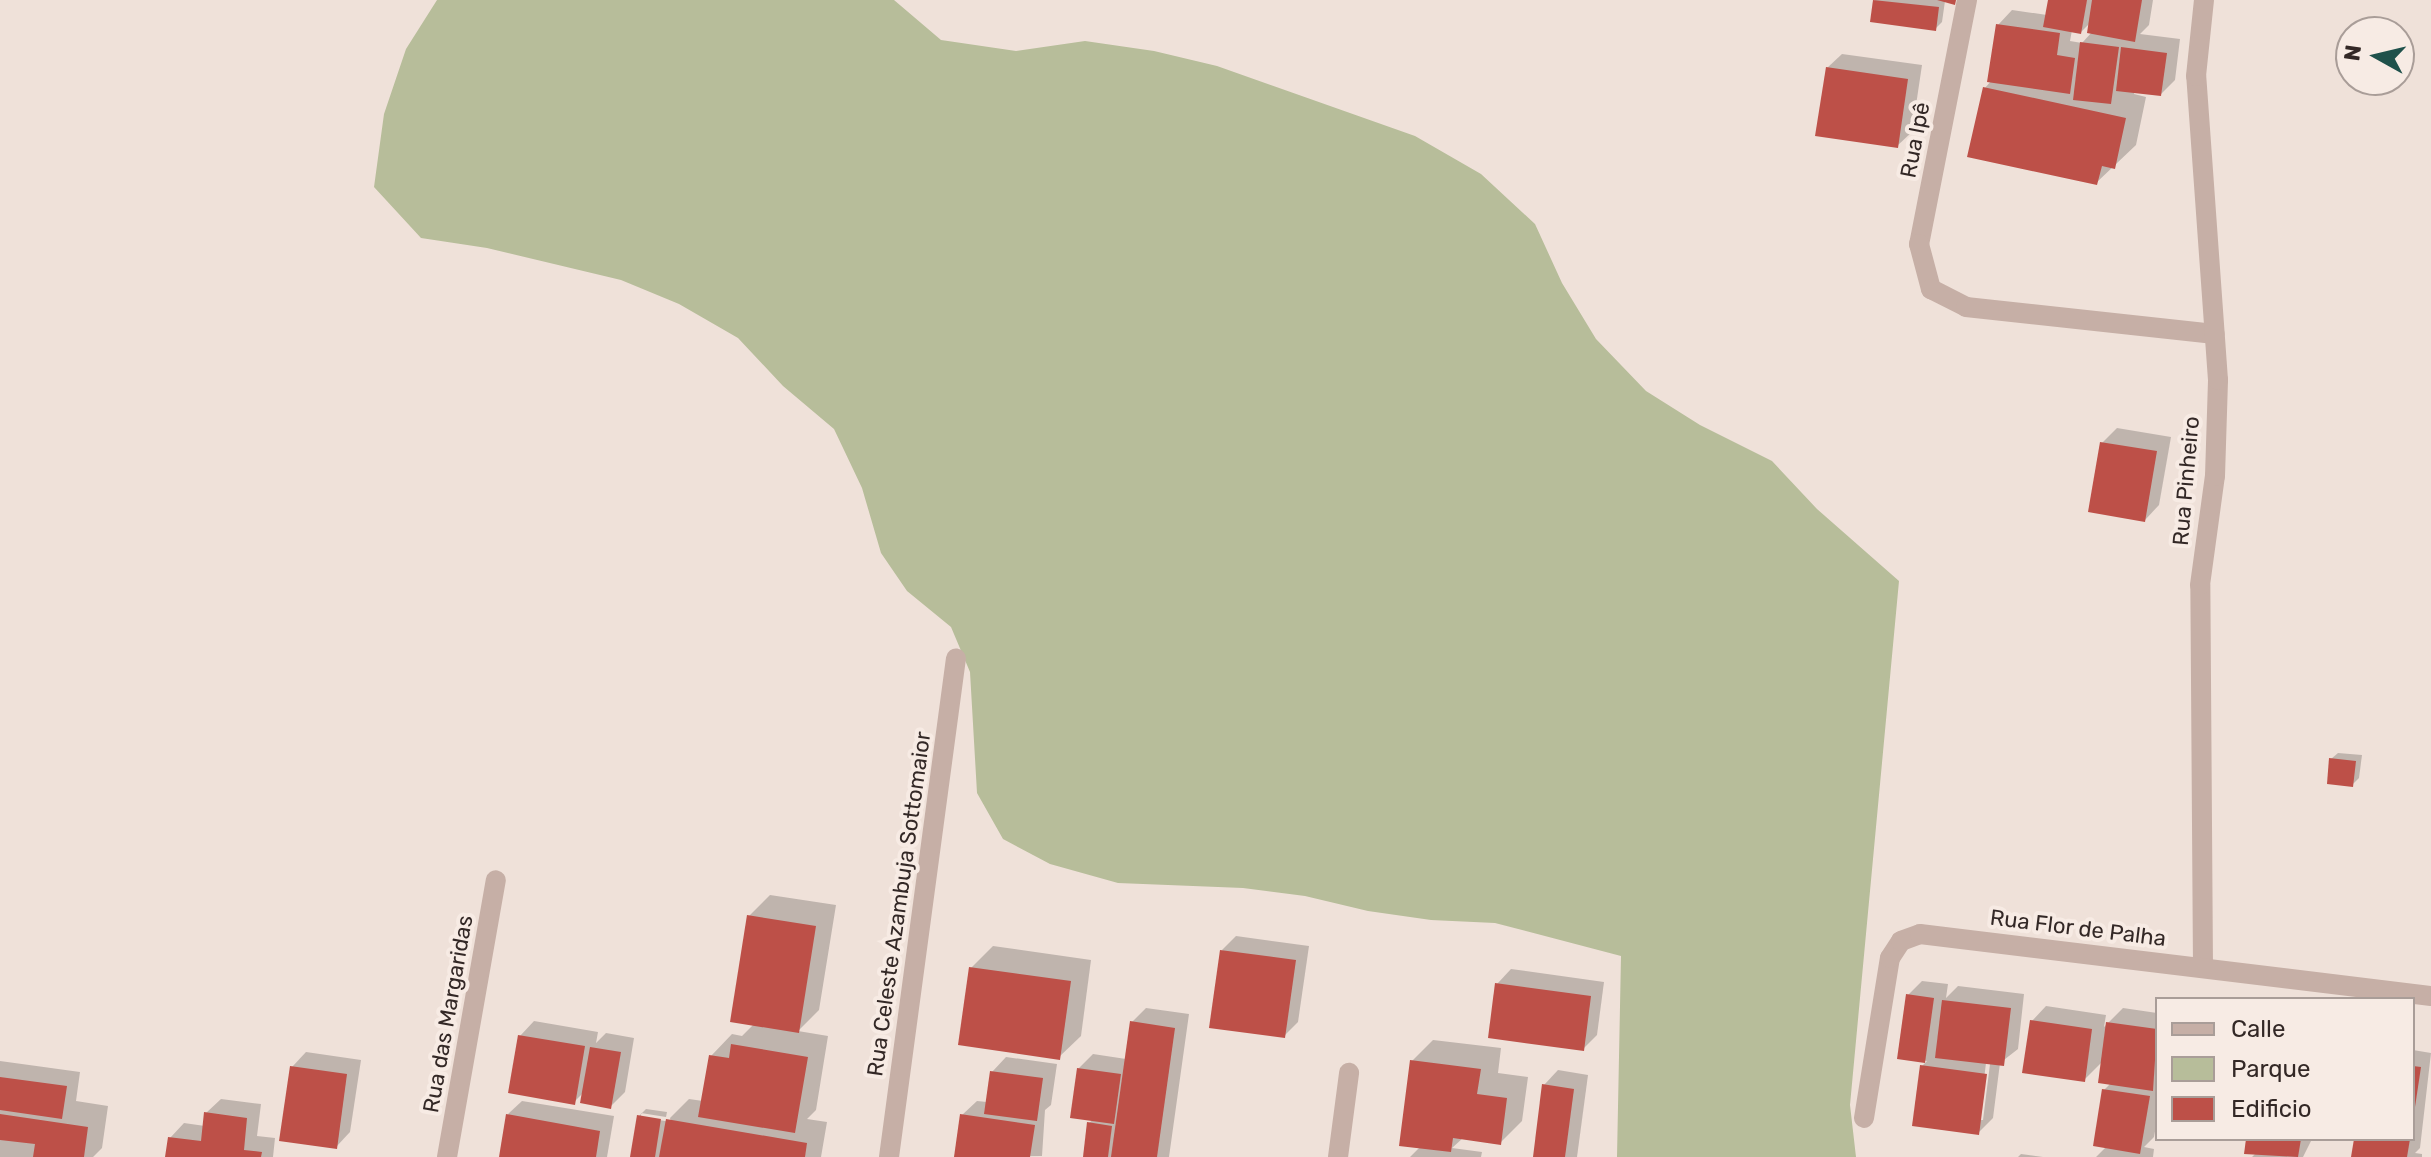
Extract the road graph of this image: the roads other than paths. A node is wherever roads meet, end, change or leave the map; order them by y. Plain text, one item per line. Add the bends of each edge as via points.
1 (1967, 0) edge
2 (2204, 0) edge
3 (2215, 334) junction
4 (956, 658) dead end
5 (496, 880) dead end
6 (2203, 967) junction
7 (2431, 996) edge
8 (1349, 1073) dead end
9 (1864, 1118) dead end
10 (447, 1157) edge
11 (889, 1157) edge
12 (1338, 1157) edge

1 - 3 street, Rua Ipê via 1919,244 1931,289 1966,307
2 - 3 street, Rua Pinheiro via 2196,76
3 - 6 street, Rua Pinheiro via 2215,476 2200,585
4 - 11 street, Rua Celeste Azambuja Sottomaior
5 - 10 street, Rua das Margaridas
6 - 7 street, Rua Flor de Palha
6 - 9 street, Rua Flor de Palha via 1920,934 1901,941 1890,958
8 - 12 street

